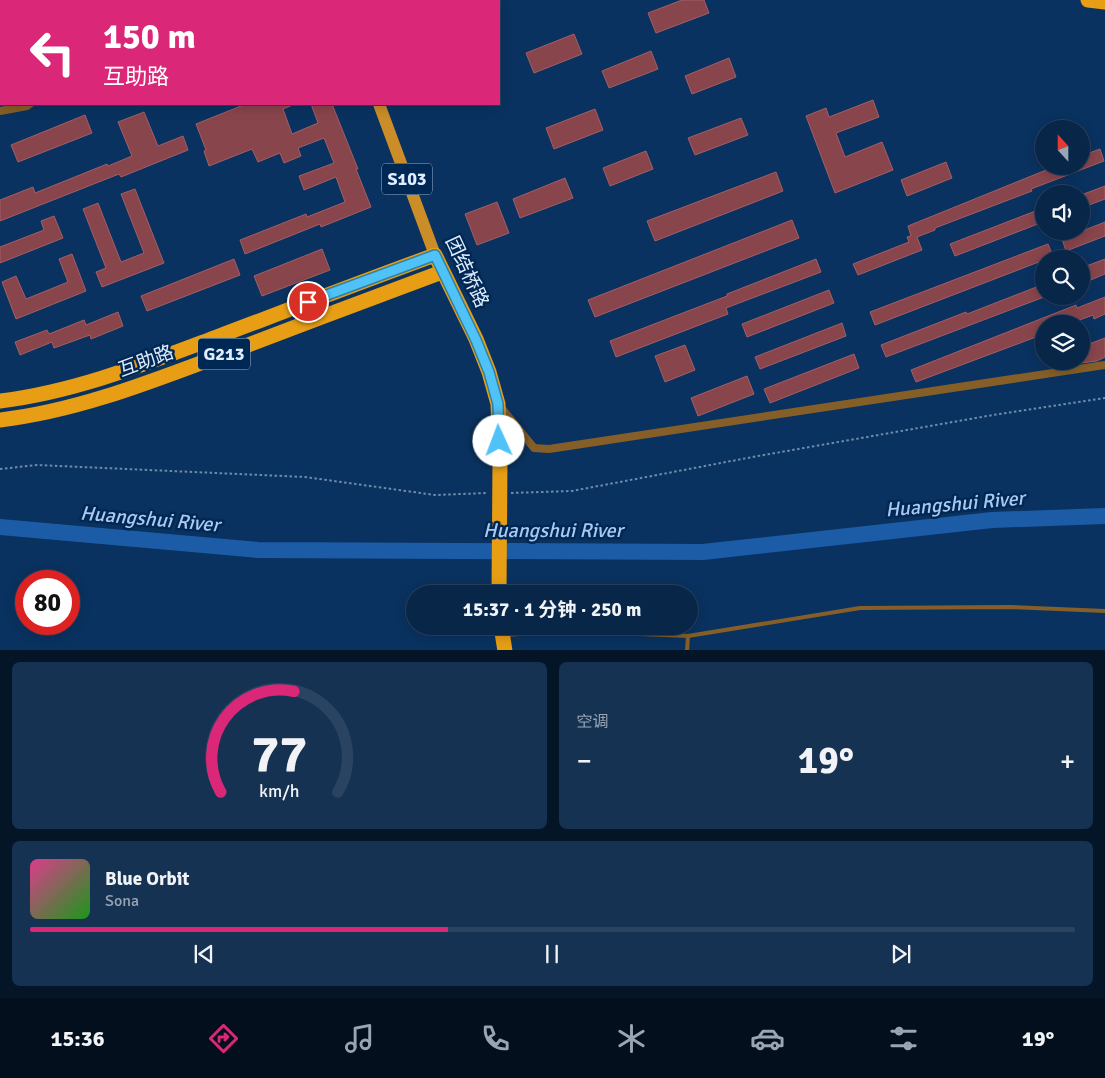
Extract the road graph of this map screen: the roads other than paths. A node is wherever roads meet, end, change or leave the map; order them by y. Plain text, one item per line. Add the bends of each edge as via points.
1 (1088, 0) edge
2 (1105, 2) edge
3 (28, 105) edge
4 (380, 105) edge
5 (0, 110) edge
6 (435, 255) junction
7 (442, 272) junction
8 (1105, 365) edge
9 (0, 401) edge
10 (498, 404) junction
11 (0, 420) edge
12 (499, 585) edge
13 (1105, 611) edge
14 (499, 635) edge
15 (501, 635) edge
16 (664, 635) edge
17 (688, 636) junction
18 (495, 650) edge
19 (505, 650) edge
20 (688, 650) edge

1 - 2 highway
3 - 5 street
4 - 6 main road, 团结桥路 / S103
6 - 7 highway, 团结桥路
6 - 9 highway, 互助路 / G213 via 127,370 64,389
7 - 10 highway, 团结桥路 via 476,340
7 - 11 highway, 互助路 / G213 via 133,388 68,407
8 - 10 street via 549,449 534,448
10 - 12 highway, 团结桥路, bridge
13 - 17 lane via 1010,607 860,608
14 - 18 highway
15 - 19 highway
16 - 17 lane
17 - 20 lane

